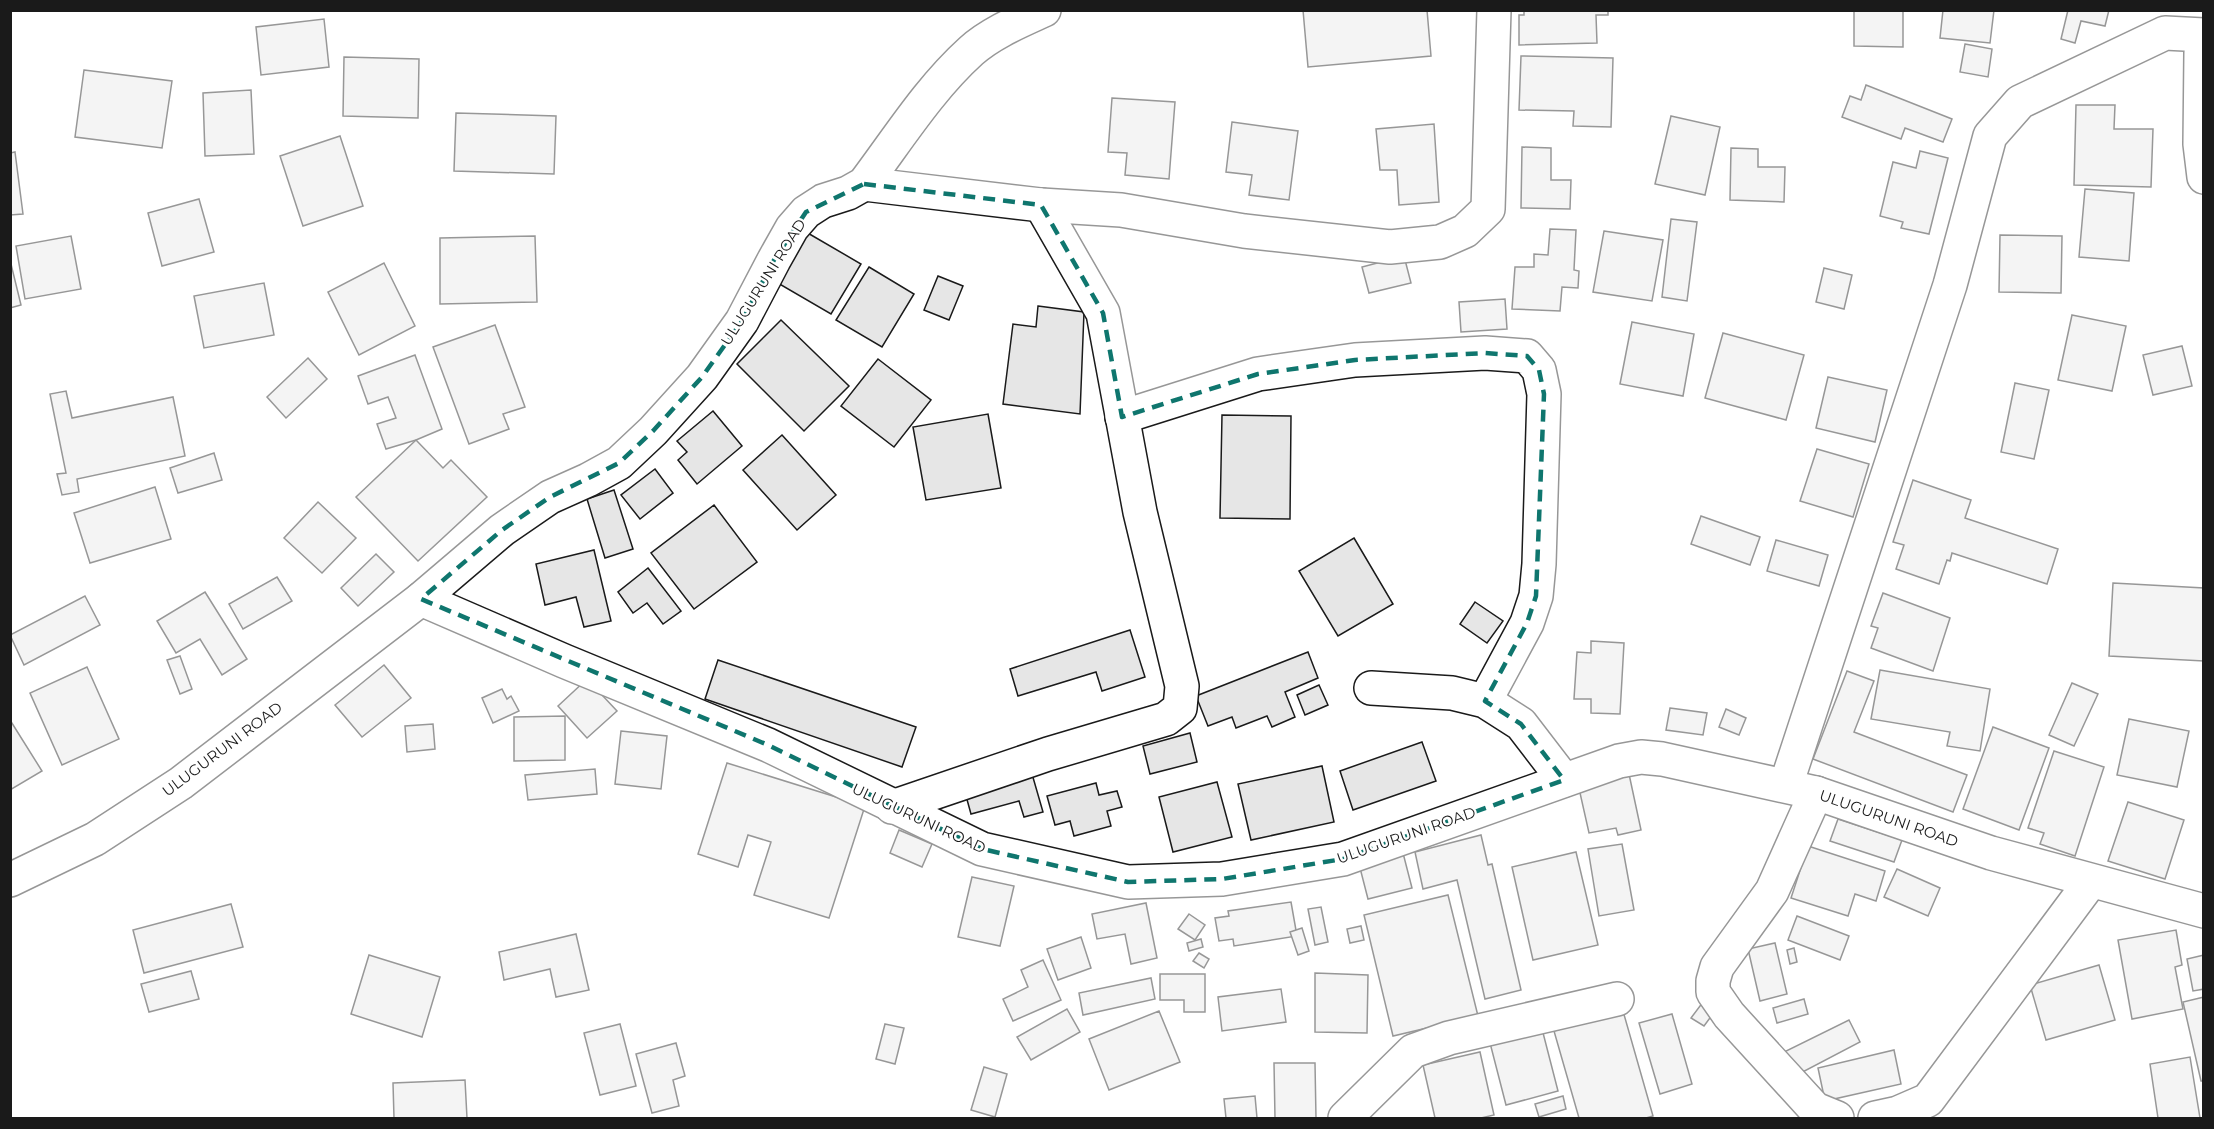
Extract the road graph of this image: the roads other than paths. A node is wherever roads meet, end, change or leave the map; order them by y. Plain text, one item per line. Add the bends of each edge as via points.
1 (1044, 10) edge
2 (1494, 10) edge
3 (2204, 36) edge
4 (2204, 40) edge
5 (2204, 177) edge
6 (864, 184) junction
7 (1041, 204) junction
8 (1122, 417) junction
9 (421, 599) junction
10 (1371, 688) dead end
11 (1485, 701) junction
12 (1564, 780) junction
13 (1801, 789) junction
14 (891, 807) junction
15 (10, 880) edge
16 (2091, 881) junction
17 (2204, 911) edge
18 (1617, 999) dead end
19 (1345, 1119) edge
20 (1837, 1119) edge
21 (1875, 1119) edge

1 - 6 street, ULUGURUNI ROAD via 973,49 936,86
2 - 7 street via 1488,209 1465,231 1440,242 1390,247 1244,231 1121,210
3 - 13 street via 2165,33 2154,38 2020,102 1990,136 1950,285
4 - 5 street via 2200,144
6 - 7 street
6 - 9 street, ULUGURUNI ROAD via 806,212 792,228 742,321 702,377 619,463 550,497 502,530
7 - 8 street via 1102,313
8 - 11 street via 1258,374 1356,360 1485,353 1527,356 1539,370 1544,394 1536,596 1527,623
8 - 14 street via 1140,512 1182,686 1180,708 1167,719
9 - 14 street, ULUGURUNI ROAD via 768,745
9 - 15 street, ULUGURUNI ROAD via 180,783 95,839
10 - 11 street via 1452,693
11 - 12 street via 1521,724
12 - 13 street, ULUGURUNI ROAD via 1641,757
12 - 14 street, ULUGURUNI ROAD via 1343,859 1222,879 1128,882 982,849
13 - 16 street, ULUGURUNI ROAD via 1991,853
13 - 20 street via 1772,891 1718,967 1713,992 1729,1016 1815,1109
16 - 17 street, ULUGURUNI ROAD
16 - 21 street via 1928,1100
18 - 19 street via 1413,1050

